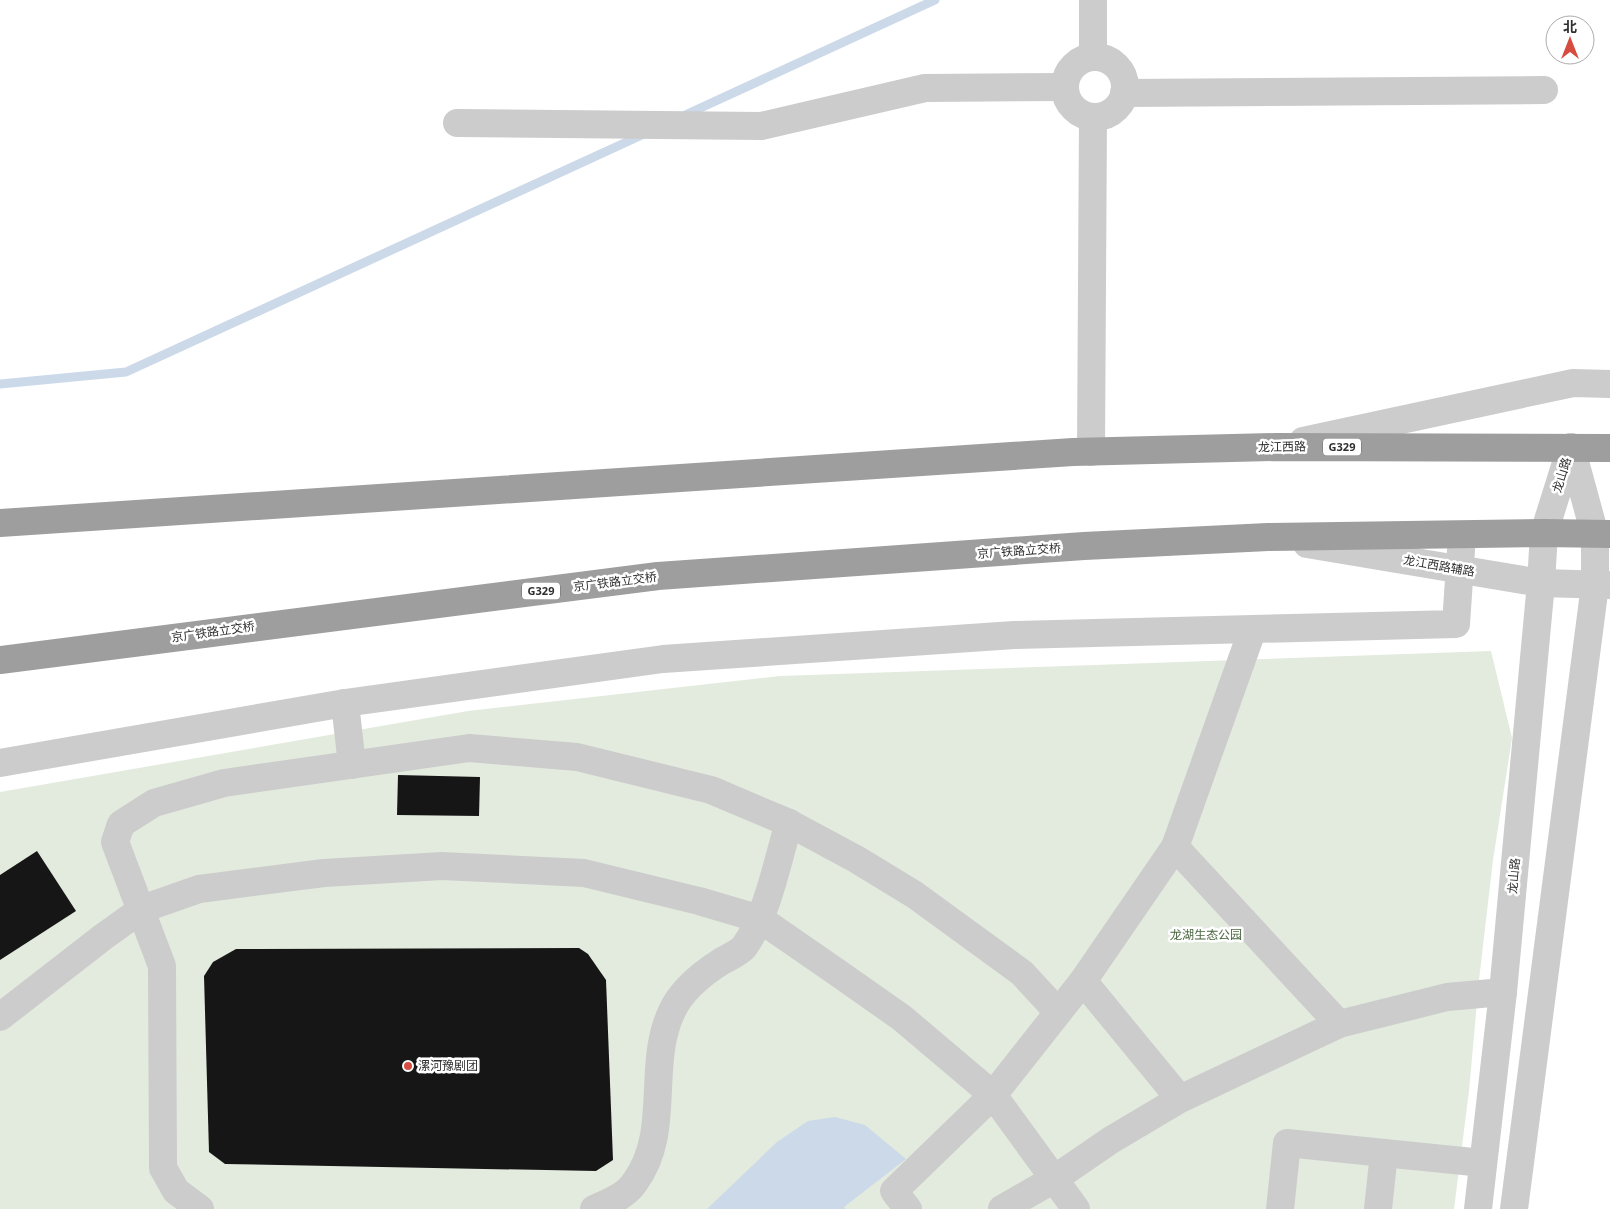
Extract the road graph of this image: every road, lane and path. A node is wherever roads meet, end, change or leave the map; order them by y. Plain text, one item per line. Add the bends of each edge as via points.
1 (1092, 0) edge
2 (1093, 57) junction
3 (1065, 87) junction
4 (1544, 90) dead end
5 (1124, 93) junction
6 (1093, 117) junction
7 (457, 124) dead end
8 (1610, 384) edge
9 (1276, 447) junction
10 (1571, 447) junction
11 (1610, 448) edge
12 (1082, 452) junction
13 (0, 523) edge
14 (1544, 533) junction
15 (1462, 535) junction
16 (1602, 535) edge
17 (1268, 537) junction
18 (1460, 569) junction
19 (1541, 583) junction
20 (1603, 585) edge
21 (1252, 630) junction
22 (0, 660) edge
23 (345, 704) junction
24 (0, 763) edge
25 (352, 765) junction
26 (789, 823) junction
27 (1175, 847) junction
28 (142, 909) junction
29 (760, 919) junction
30 (1083, 982) junction
31 (1503, 992) junction
32 (1058, 1012) junction
33 (0, 1017) edge
34 (1339, 1024) junction
35 (993, 1095) junction
36 (1180, 1099) junction
37 (1384, 1153) junction
38 (1483, 1163) junction
39 (1054, 1179) junction
40 (200, 1209) edge
41 (594, 1209) edge
42 (908, 1209) edge
43 (1002, 1209) edge
44 (1076, 1209) edge
45 (1280, 1209) edge
46 (1378, 1209) edge
47 (1478, 1209) edge
48 (1514, 1209) edge

1 - 2 street
2 - 3 street via 1076,63 1070,70
2 - 5 street via 1111,61 1118,67 1123,75
3 - 6 street via 1070,104 1077,111
3 - 7 street via 925,88 761,126
4 - 5 street
5 - 6 street via 1116,108
6 - 12 street
8 - 9 street via 1574,383
9 - 10 highway, 龙江西路 / G329
9 - 12 highway, 龙江西路 / G329
10 - 11 highway, 龙江西路 / G329
10 - 14 street, 龙山路
10 - 16 street, 龙山路
12 - 13 highway, G329
14 - 15 highway, G329
14 - 16 highway, G329
14 - 19 street, 龙山路
15 - 17 highway, G329
15 - 18 street
16 - 20 street, 龙山路
17 - 18 street, 龙江西路辅路
17 - 22 highway, 京广铁路立交桥 / G329 via 1084,546 658,576
18 - 19 street, 龙江西路辅路
18 - 21 street via 1456,624
19 - 20 street, 龙江西路辅路
19 - 31 street, 龙山路
20 - 48 street, 龙山路
21 - 23 street via 1014,635 663,659
21 - 27 street
23 - 24 street
23 - 25 street
25 - 26 street via 469,748 577,757 711,790
25 - 28 street via 224,783 154,804 121,824 116,842
26 - 29 street
26 - 32 street via 915,895 1022,973
27 - 30 street
27 - 34 street
28 - 29 street via 199,889 324,873 442,866 584,873
28 - 33 street
28 - 40 street via 162,966 163,1168 176,1191
29 - 35 street via 902,1018
29 - 41 street via 743,948 699,975 672,1010 662,1039 651,1151 635,1183 619,1197
30 - 32 street
30 - 36 street
31 - 34 street via 1447,997
31 - 38 street, 龙山路
32 - 35 street
34 - 36 street
35 - 39 street
35 - 42 street via 894,1191
36 - 39 street
37 - 38 street
37 - 45 street via 1287,1143
37 - 46 street
38 - 47 street, 龙山路
39 - 43 street
39 - 44 street

